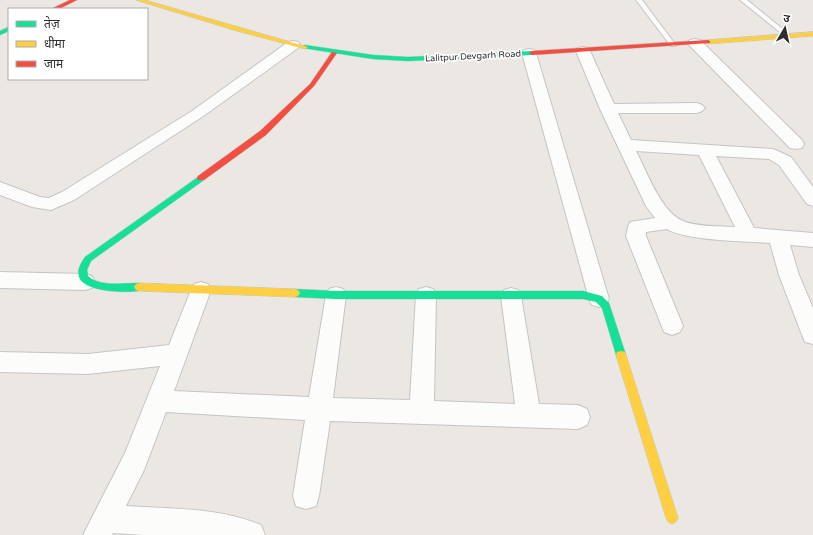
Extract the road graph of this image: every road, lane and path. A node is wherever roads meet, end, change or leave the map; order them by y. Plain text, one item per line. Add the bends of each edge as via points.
1 (74, 0) edge
2 (139, 0) edge
3 (639, 0) edge
4 (743, 0) edge
5 (56, 8) edge
6 (813, 34) edge
7 (788, 36) junction
8 (695, 43) junction
9 (293, 45) junction
10 (673, 45) junction
11 (583, 51) junction
12 (334, 53) junction
13 (529, 53) junction
14 (697, 108) dead end
15 (608, 109) junction
16 (796, 144) dead end
17 (626, 145) junction
18 (705, 150) junction
19 (0, 188) edge
20 (813, 200) edge
21 (670, 222) junction
22 (748, 234) junction
23 (778, 237) junction
24 (813, 240) edge
25 (0, 280) edge
26 (85, 282) junction
27 (201, 290) junction
28 (336, 294) junction
29 (426, 295) junction
30 (511, 296) junction
31 (599, 299) junction
32 (672, 326) dead end
33 (813, 335) edge
34 (177, 354) junction
35 (0, 362) edge
36 (159, 401) junction
37 (319, 410) junction
38 (422, 413) junction
39 (529, 416) junction
40 (578, 417) dead end
41 (306, 496) dead end
42 (672, 518) dead end
43 (101, 527) edge
44 (251, 535) edge

1 - 5 street
2 - 9 street, Lalitpur Devgarh Road
3 - 10 lane
4 - 7 lane
6 - 7 street, Lalitpur Devgarh Road
7 - 8 street, Lalitpur Devgarh Road
8 - 10 street, Lalitpur Devgarh Road
8 - 16 street
9 - 12 street, Lalitpur Devgarh Road
9 - 19 street via 197,114 68,196 50,204 38,203
10 - 11 street, Lalitpur Devgarh Road
11 - 13 street, Lalitpur Devgarh Road
11 - 15 street
12 - 13 street, Lalitpur Devgarh Road via 408,59
12 - 26 street via 312,85 263,133 88,259 82,267 81,276
13 - 31 street
14 - 15 street
15 - 17 street
17 - 18 street
17 - 21 street via 655,206
18 - 20 street via 773,154 785,161
18 - 22 street
21 - 22 street via 691,230
21 - 32 street via 637,227 636,236
22 - 23 street
23 - 24 street
23 - 33 street via 789,275
25 - 26 street
26 - 27 street via 93,285
27 - 28 street
27 - 34 street
28 - 29 street
28 - 37 street
29 - 30 street
29 - 38 street
30 - 31 street via 583,295
30 - 39 street
31 - 42 street via 606,306
34 - 35 street via 88,364
34 - 36 street
36 - 37 street
36 - 43 street via 135,461
37 - 38 street
37 - 41 street
38 - 39 street
39 - 40 street
43 - 44 street via 211,525

